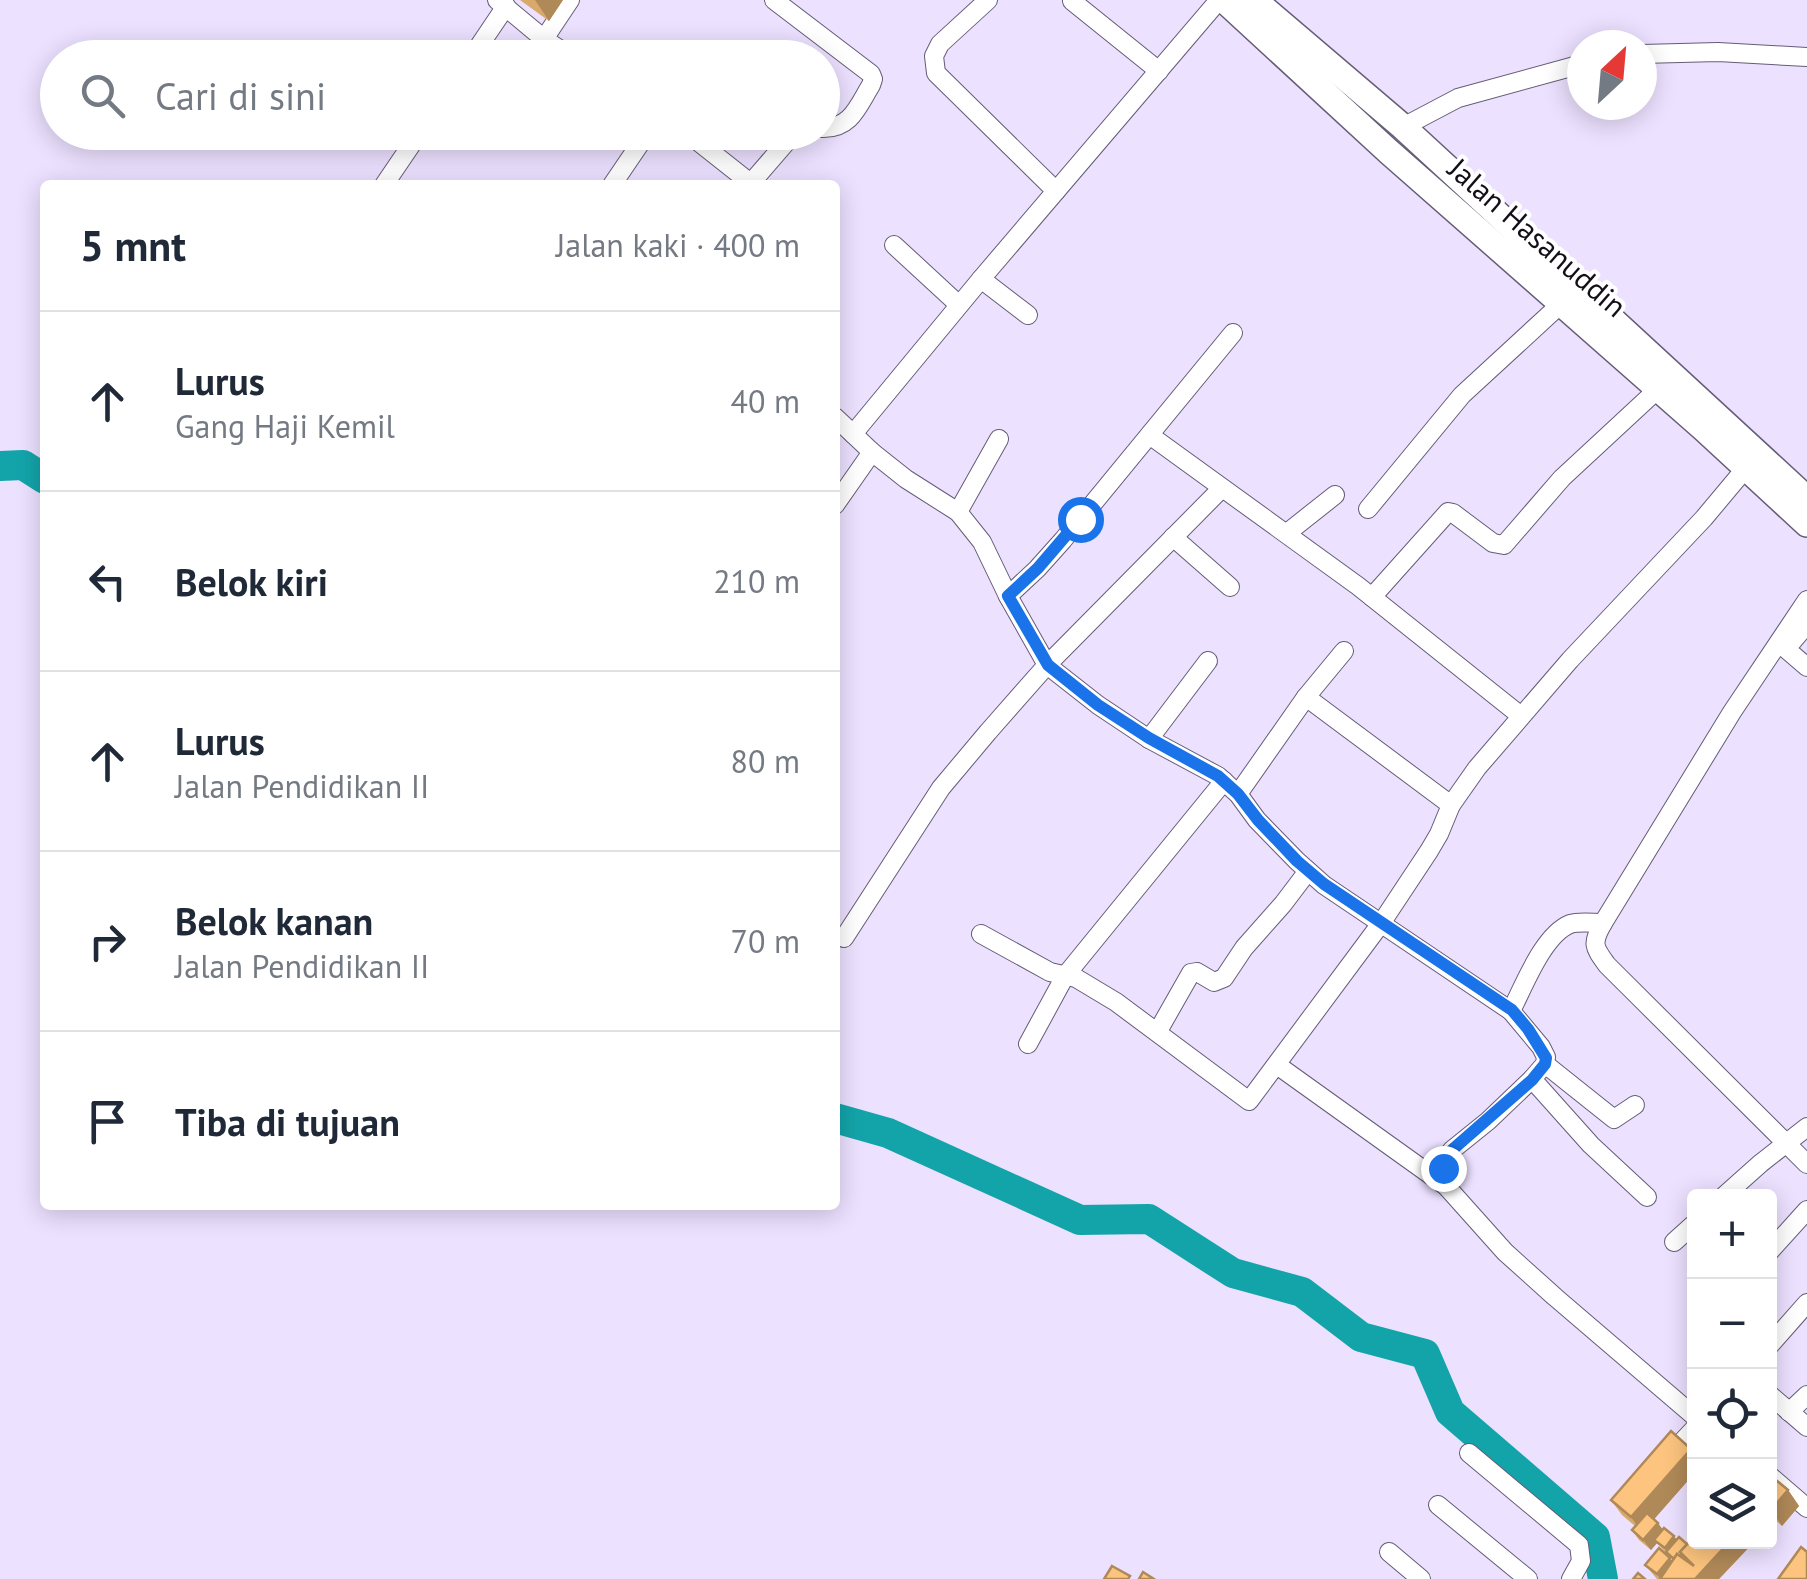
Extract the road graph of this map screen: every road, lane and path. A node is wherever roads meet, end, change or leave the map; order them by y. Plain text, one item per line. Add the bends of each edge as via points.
1 (570, 0) edge
2 (774, 0) edge
3 (988, 0) edge
4 (1072, 0) edge
5 (1221, 0) edge
6 (1254, 0) edge
7 (502, 3) edge
8 (544, 38) junction
9 (481, 40) edge
10 (547, 40) edge
11 (826, 40) edge
12 (840, 50) edge
13 (1657, 54) edge
14 (1807, 57) edge
15 (1567, 68) edge
16 (1160, 70) junction
17 (840, 125) edge
18 (1403, 127) junction
19 (408, 150) edge
20 (636, 150) edge
21 (709, 150) edge
22 (781, 150) edge
23 (387, 180) edge
24 (615, 180) edge
25 (747, 180) edge
26 (755, 180) edge
27 (1056, 191) junction
28 (894, 245) dead end
29 (981, 279) junction
30 (1562, 303) junction
31 (959, 305) junction
32 (1028, 315) dead end
33 (1233, 333) dead end
34 (1658, 388) junction
35 (840, 422) edge
36 (1151, 433) junction
37 (853, 434) junction
38 (999, 439) dead end
39 (872, 452) junction
40 (1745, 469) junction
41 (1222, 488) junction
42 (1335, 495) dead end
43 (840, 497) edge
44 (1807, 499) edge
45 (1368, 509) dead end
46 (958, 512) junction
47 (1807, 524) edge
48 (1286, 534) junction
49 (1174, 537) junction
50 (1230, 587) dead end
51 (1008, 596) junction
52 (1372, 597) junction
53 (1807, 600) edge
54 (1807, 624) edge
55 (1344, 651) dead end
56 (1208, 661) dead end
57 (1048, 665) junction
58 (1807, 667) edge
59 (1306, 697) junction
60 (1522, 716) junction
61 (1149, 738) junction
62 (1231, 788) junction
63 (1450, 804) junction
64 (1308, 871) junction
65 (1382, 922) junction
66 (1603, 924) junction
67 (982, 934) dead end
68 (844, 938) dead end
69 (1065, 976) junction
70 (1512, 1010) junction
71 (1158, 1032) junction
72 (1028, 1044) dead end
73 (1545, 1064) junction
74 (1277, 1065) junction
75 (1532, 1080) junction
76 (1636, 1105) dead end
77 (1614, 1120) junction
78 (1807, 1126) edge
79 (1786, 1144) junction
80 (1591, 1145) junction
81 (1807, 1164) edge
82 (1446, 1186) junction
83 (1732, 1189) edge
84 (1647, 1197) dead end
85 (1807, 1210) edge
86 (1687, 1230) edge
87 (1674, 1242) dead end
88 (1777, 1243) edge
89 (1807, 1303) edge
90 (1777, 1337) edge
91 (1807, 1395) edge
92 (1777, 1401) edge
93 (1687, 1410) edge
94 (1789, 1412) junction
95 (1807, 1427) edge
96 (1687, 1437) edge
97 (1470, 1453) dead end
98 (1656, 1470) edge
99 (1777, 1482) edge
100 (1438, 1505) dead end
101 (1807, 1508) edge
102 (1389, 1552) dead end
103 (1420, 1579) edge
104 (1528, 1579) edge
105 (1570, 1579) edge

1 - 8 street
2 - 11 street
3 - 27 street via 940,44 936,73
4 - 16 street
5 - 16 street
5 - 30 highway, Jalan Hasanuddin
6 - 18 highway, Jalan Hasanuddin
7 - 8 street
7 - 9 street
8 - 10 street
12 - 17 street via 873,79
13 - 14 street
15 - 18 street via 1458,98
16 - 27 street
18 - 44 highway, Jalan Hasanuddin
19 - 23 street
20 - 24 street
21 - 25 street
22 - 26 street
27 - 29 street
28 - 31 street
29 - 31 street
29 - 32 street
30 - 34 highway, Jalan Hasanuddin
30 - 45 street via 1462,396
31 - 37 street
33 - 36 street
34 - 40 highway, Jalan Hasanuddin
34 - 52 street via 1562,478 1504,545 1448,512
35 - 37 street
36 - 41 street
36 - 51 street
37 - 39 street
38 - 46 street
39 - 43 street
39 - 46 street
40 - 47 highway, Jalan Hasanuddin
40 - 60 street
41 - 48 street
41 - 49 street
42 - 48 street
46 - 51 street via 982,542
48 - 52 street
49 - 50 street
49 - 57 street
51 - 57 street
52 - 60 street
53 - 66 street
54 - 58 street via 1786,649
55 - 59 street
56 - 61 street
57 - 61 street
57 - 68 street via 941,788
59 - 62 street
59 - 63 street
60 - 63 street
61 - 62 street
62 - 64 street
62 - 69 street
63 - 65 street via 1440,834
64 - 65 street
64 - 71 street via 1224,978 1214,982 1191,973
65 - 70 street
65 - 74 street
66 - 70 street via 1572,923 1556,934
66 - 79 street via 1595,948 1607,965
67 - 69 street
69 - 71 street
69 - 72 street
70 - 73 street via 1541,1047
71 - 74 street via 1249,1101
73 - 75 street
73 - 77 street
74 - 82 street
75 - 80 street
75 - 82 street via 1452,1150 1443,1168
76 - 77 street
77 - 80 street
78 - 79 street
79 - 81 street
79 - 83 street
80 - 84 street
82 - 93 street via 1518,1263
85 - 88 street
86 - 87 street
89 - 90 street
91 - 94 street
92 - 94 street
94 - 95 street
96 - 98 street
97 - 105 street via 1579,1546 1581,1560
99 - 101 street
100 - 104 street
102 - 103 street

